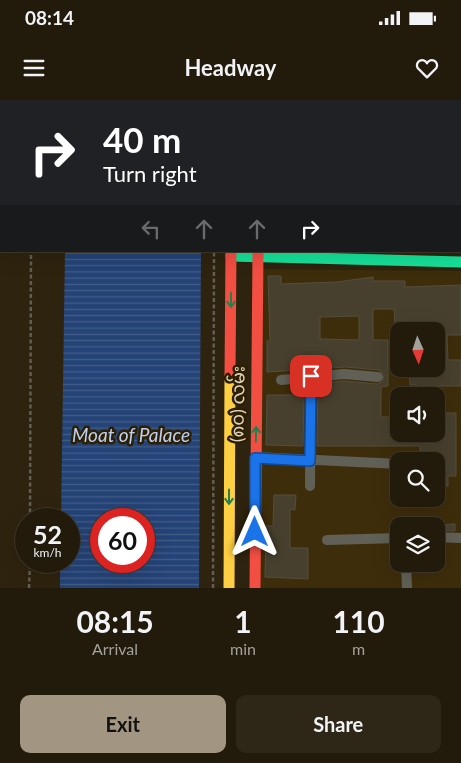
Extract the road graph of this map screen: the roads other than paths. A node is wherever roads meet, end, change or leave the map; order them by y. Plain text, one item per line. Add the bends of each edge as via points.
1 (231, 254) edge
2 (258, 254) edge
3 (461, 262) edge
4 (311, 376) junction
5 (378, 377) dead end
6 (281, 380) dead end
7 (255, 458) junction
8 (310, 461) junction
9 (390, 464) edge
10 (310, 486) dead end
11 (445, 537) edge
12 (390, 538) edge
13 (461, 538) edge
14 (327, 540) dead end
15 (406, 572) edge
16 (229, 588) edge
17 (255, 588) edge
18 (407, 588) edge

1 - 2 main road
1 -> 16 main road, (၈၀) လမ်း
2 - 3 main road
7 -> 2 main road, (၈၀) လမ်း
4 - 5 street
4 - 6 street
4 - 8 street
7 - 8 street
7 - 17 main road, (၈၀) လမ်း
8 - 9 street
8 - 10 street
11 - 13 street
12 - 14 street
15 - 18 street

